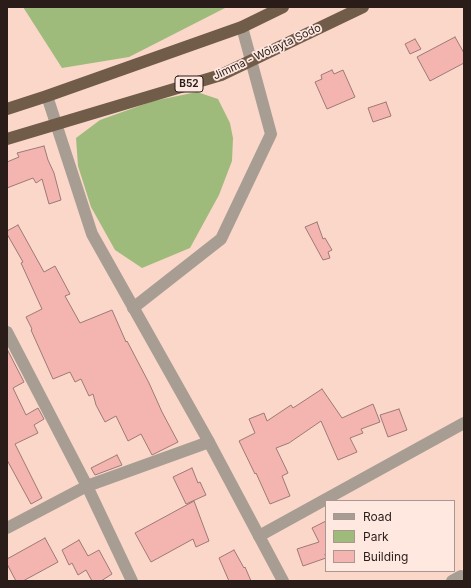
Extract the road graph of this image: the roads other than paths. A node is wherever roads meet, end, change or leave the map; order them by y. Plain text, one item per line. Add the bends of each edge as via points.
1 (283, 7) edge
2 (363, 7) edge
3 (242, 27) junction
4 (251, 61) junction
5 (47, 96) junction
6 (7, 109) edge
7 (56, 124) junction
8 (7, 139) edge
9 (133, 308) junction
10 (7, 332) edge
11 (464, 423) edge
12 (209, 442) junction
13 (87, 486) junction
14 (7, 528) edge
15 (259, 536) junction
16 (132, 581) edge
17 (283, 581) edge

1 - 3 highway
2 - 4 highway, Jimma - Wolayta Sodo / B52
3 - 4 street
3 - 5 highway
4 - 7 highway, Jimma - Wolayta Sodo / B52 via 221,75
4 - 9 street via 271,134 221,239
5 - 6 highway
5 - 7 street
7 - 8 highway, Jimma - Wolayta Sodo / B52
7 - 9 street via 92,234
9 - 12 street
10 - 13 street
11 - 15 street
12 - 13 street
12 - 15 street
13 - 14 street
13 - 16 street
15 - 17 street

